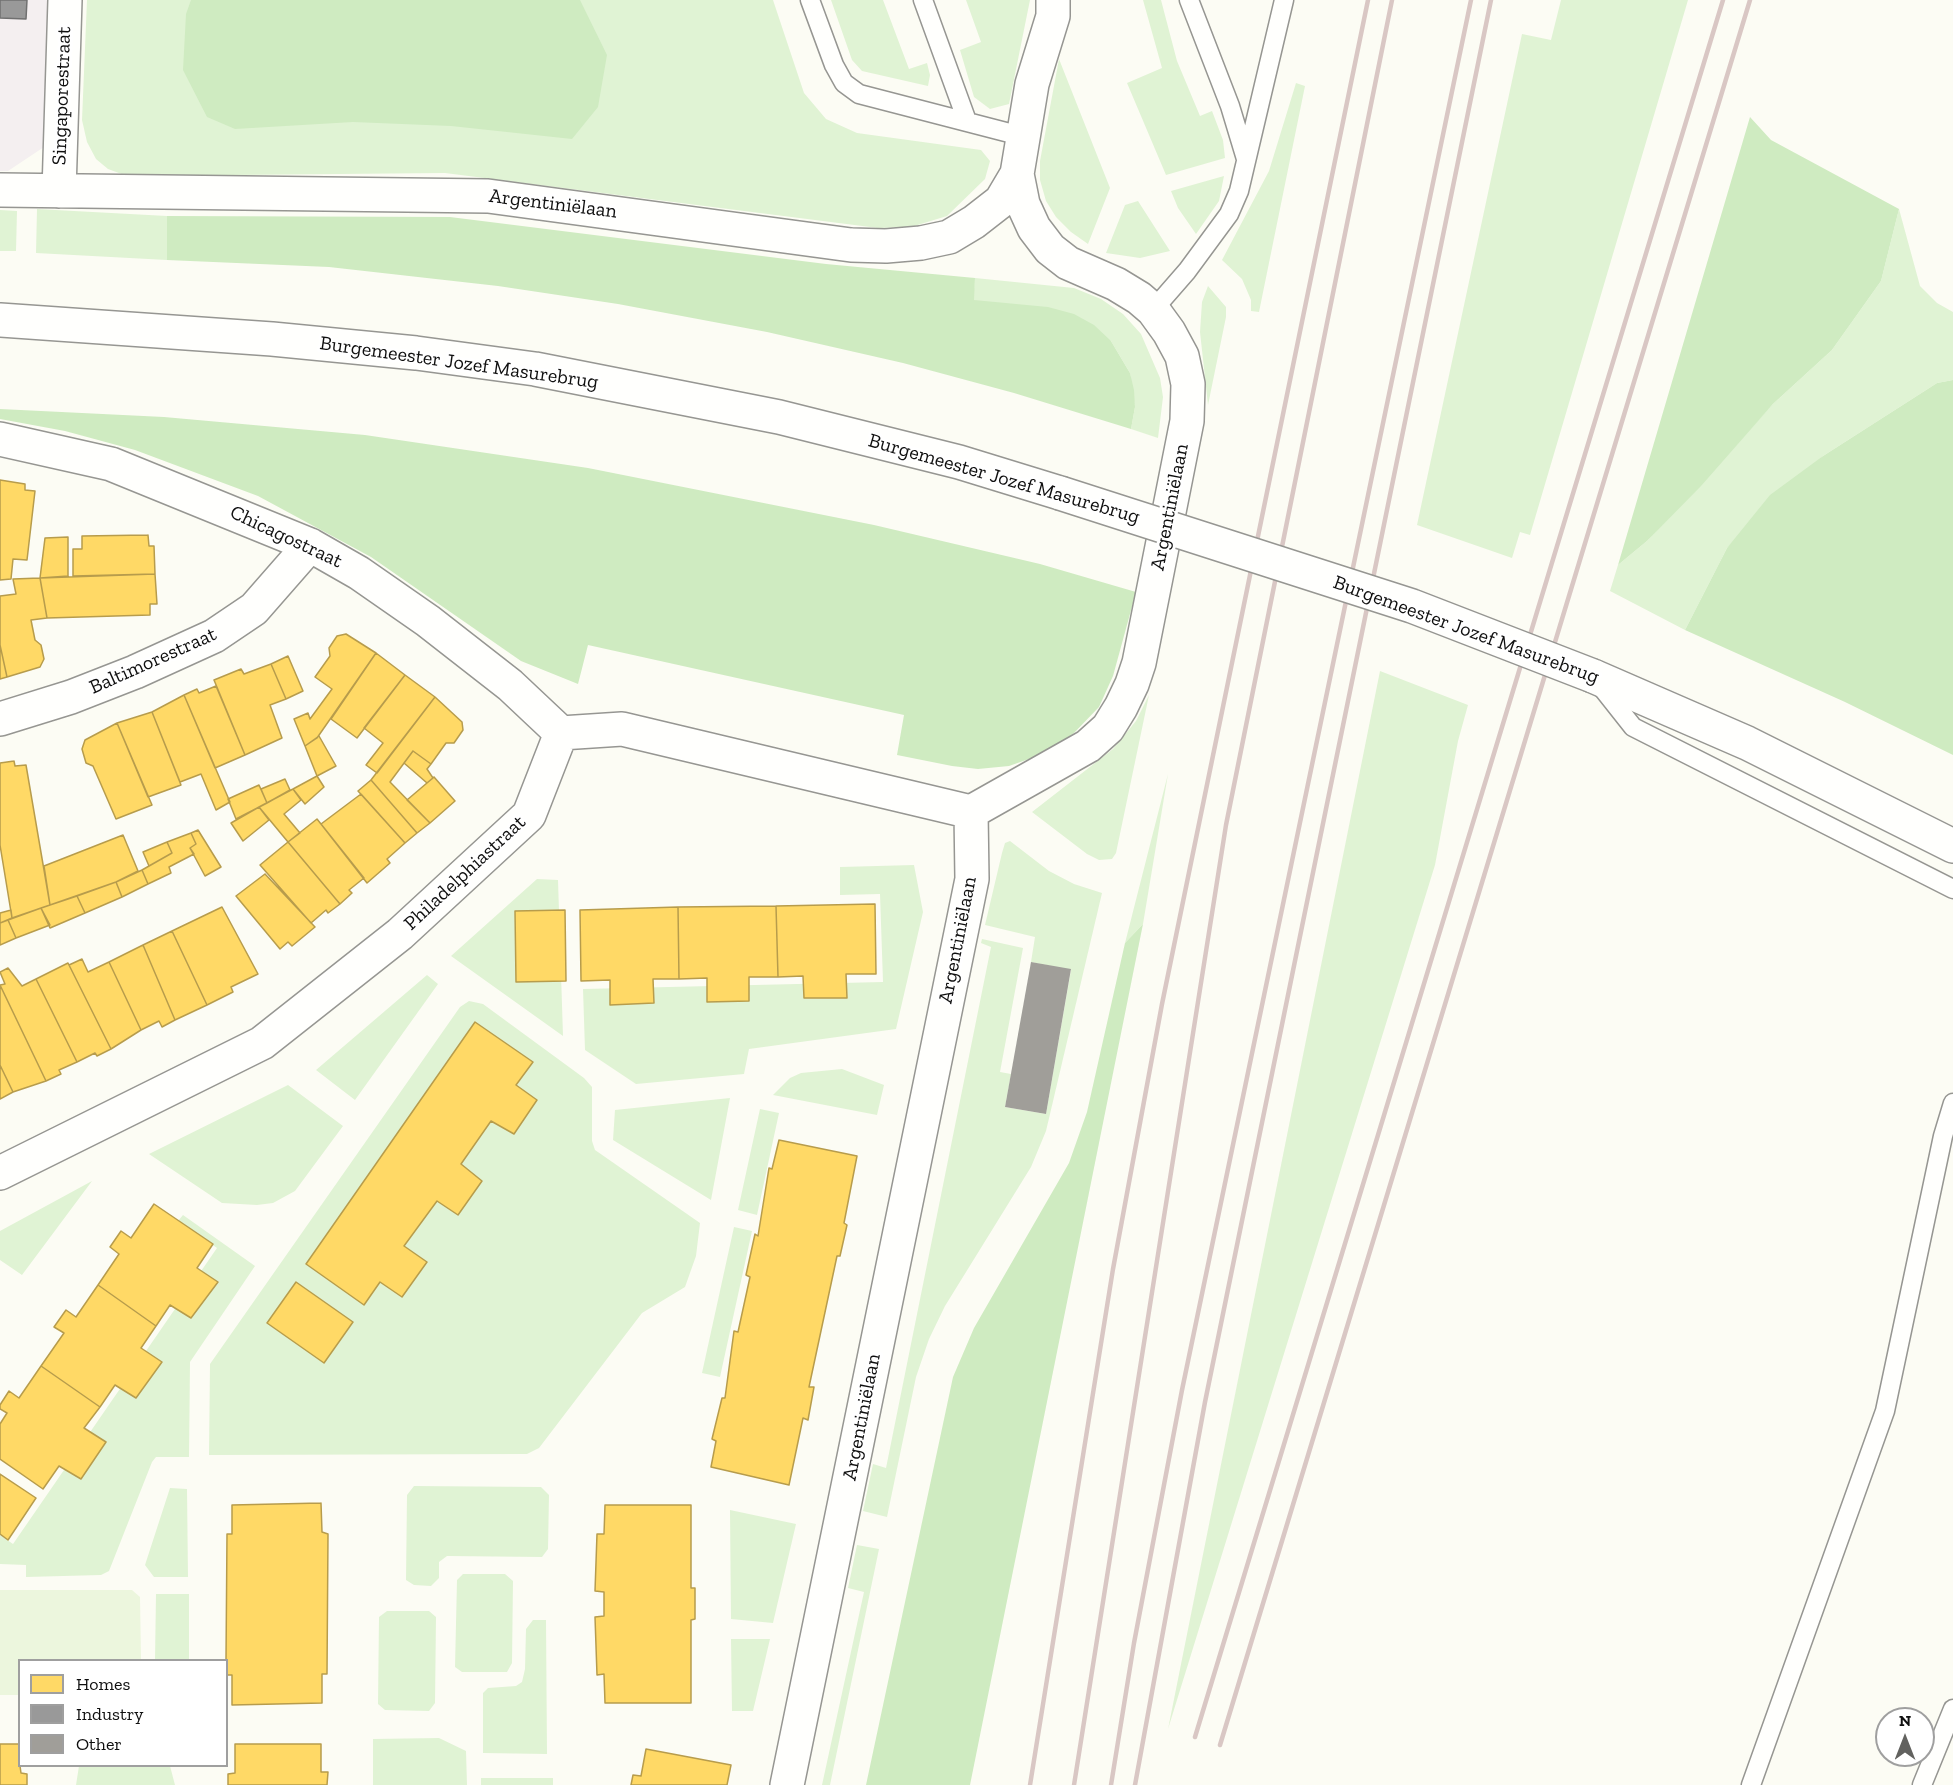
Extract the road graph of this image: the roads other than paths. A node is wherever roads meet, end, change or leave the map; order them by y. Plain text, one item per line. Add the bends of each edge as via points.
1 (65, 0) edge
2 (810, 0) edge
3 (923, 0) edge
4 (1053, 0) edge
5 (1189, 0) edge
6 (1284, 0) edge
7 (967, 121) junction
8 (1025, 137) junction
9 (1246, 161) junction
10 (1017, 174) junction
11 (0, 190) edge
12 (59, 191) junction
13 (1153, 310) junction
14 (0, 320) edge
15 (0, 439) edge
16 (310, 545) junction
17 (1593, 676) junction
18 (0, 719) edge
19 (561, 733) junction
20 (971, 812) junction
21 (1953, 846) edge
22 (1953, 889) edge
23 (1953, 1103) edge
24 (0, 1173) edge
25 (1953, 1709) edge
26 (787, 1785) edge
27 (1750, 1785) edge
28 (1922, 1785) edge

1 - 12 street, Singaporestraat
2 - 7 lane via 844,83 859,94
3 - 7 lane
4 - 8 street, Argentiniëlaan via 1053,16 1032,84
5 - 9 lane via 1230,106
6 - 9 lane
7 - 8 lane
8 - 10 street, Argentiniëlaan
9 - 13 lane via 1229,214
10 - 12 street, Argentiniëlaan via 1001,201 957,232 921,243 886,246 851,245 488,196
10 - 13 street, Argentiniëlaan via 1023,204 1050,249 1068,263 1116,284
11 - 12 street, Argentiniëlaan
13 - 20 street, Argentiniëlaan via 1182,356 1188,384 1187,421 1132,684 1108,728 1088,746
14 - 17 street, Burgemeester Jozef Masurebrug, bridge via 416,353 535,369 779,417 959,462 1060,493 1412,606
15 - 16 street, Chicagostraat via 111,464
16 - 18 street, Baltimorestraat via 254,609 214,636 71,697
16 - 19 street, Chicagostraat via 428,621 510,685
17 - 21 street, Burgemeester Jozef Masurebrug via 1747,743
17 - 22 lane via 1633,727
19 - 20 street via 622,729
19 - 24 street, Philadelphiastraat via 530,815 400,934 262,1043
20 - 26 street, Argentiniëlaan via 972,879
23 - 27 lane via 1885,1411
25 - 28 lane

